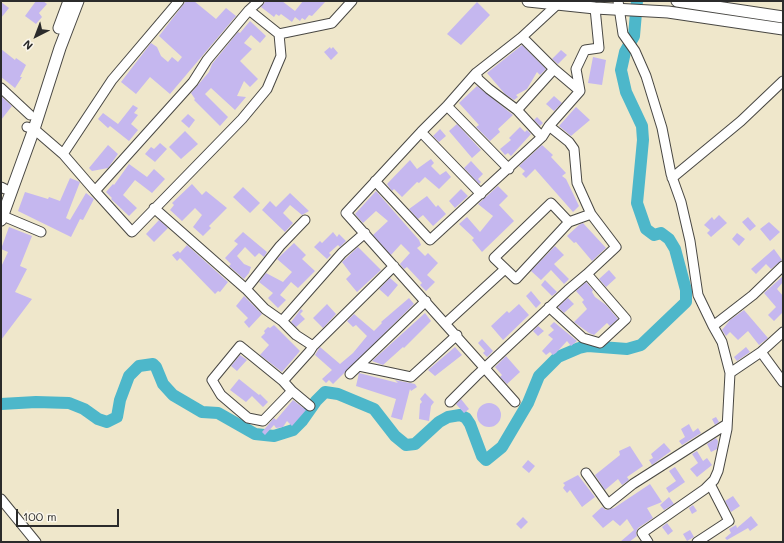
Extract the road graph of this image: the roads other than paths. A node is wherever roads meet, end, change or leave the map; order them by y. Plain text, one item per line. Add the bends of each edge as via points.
1 (69, 1) edge
2 (78, 1) edge
3 (179, 1) edge
4 (259, 1) edge
5 (352, 1) edge
6 (528, 1) edge
7 (677, 1) edge
8 (559, 3) edge
9 (621, 7) edge
10 (595, 8) junction
11 (249, 10) junction
12 (783, 17) edge
13 (783, 29) edge
14 (279, 34) junction
15 (522, 37) junction
16 (554, 69) junction
17 (476, 73) junction
18 (783, 81) edge
19 (1, 88) edge
20 (580, 91) junction
21 (447, 106) junction
22 (517, 110) junction
23 (30, 115) junction
24 (549, 126) junction
25 (30, 128) junction
26 (421, 132) junction
27 (542, 137) junction
28 (62, 154) junction
29 (509, 169) junction
30 (672, 178) junction
31 (375, 181) junction
32 (95, 191) junction
33 (2, 192) edge
34 (481, 194) junction
35 (154, 208) junction
36 (591, 214) junction
37 (2, 218) edge
38 (305, 220) dead end
39 (569, 222) junction
40 (41, 232) dead end
41 (365, 233) junction
42 (394, 266) junction
43 (783, 266) edge
44 (505, 269) junction
45 (587, 274) junction
46 (246, 288) junction
47 (426, 301) junction
48 (549, 307) junction
49 (282, 320) junction
50 (446, 323) junction
51 (713, 326) junction
52 (783, 332) edge
53 (457, 335) junction
54 (313, 346) junction
55 (762, 352) junction
56 (359, 366) junction
57 (485, 368) junction
58 (730, 373) junction
59 (350, 374) dead end
60 (283, 381) junction
61 (783, 382) edge
62 (292, 391) junction
63 (450, 402) dead end
64 (515, 402) dead end
65 (310, 406) dead end
66 (727, 424) junction
67 (586, 473) dead end
68 (710, 484) junction
69 (1, 499) edge
70 (36, 542) edge
71 (648, 542) edge
72 (697, 542) edge

1 - 23 main road
2 - 25 main road
3 - 28 street via 112,80
4 - 11 street
5 - 14 street via 332,23
6 - 8 main road
7 - 12 main road
8 - 10 main road
8 - 15 street
9 - 10 main road
9 - 13 main road
9 - 30 street via 623,34 635,51 646,76 662,128
10 - 20 street via 599,48 584,50 576,69
11 - 14 street
11 - 32 street via 207,60 193,82
14 - 35 street via 281,56 267,89 242,119
15 - 16 street
15 - 17 street
16 - 20 street
16 - 22 street
17 - 21 street
17 - 22 street via 478,79 489,89
18 - 30 street via 741,121
19 - 23 street
20 - 24 street
21 - 26 street
21 - 29 street
22 - 27 street
23 - 25 main road
24 - 27 street
24 - 36 street via 574,149 577,183
25 - 28 street
25 - 33 main road
25 - 37 main road
26 - 31 street
26 - 34 street
27 - 29 street
28 - 32 street
29 - 34 street
30 - 51 street via 681,202 690,241 698,295
31 - 34 street via 430,240
31 - 41 street via 346,212
32 - 35 street via 132,232
35 - 46 street
36 - 39 street
36 - 45 street via 616,247
37 - 40 street
38 - 46 street
39 - 44 street via 516,279
39 - 44 street via 552,203 494,258
41 - 42 street
41 - 49 street via 342,253
42 - 47 street
42 - 54 street
43 - 51 street via 753,295
44 - 50 street
45 - 48 street
45 - 48 street via 626,320 600,343 583,338
46 - 49 street via 265,309
47 - 50 street
47 - 56 street
48 - 57 street
49 - 54 street via 296,335
50 - 53 street
51 - 58 street via 722,342
52 - 55 street
53 - 56 street via 411,377
53 - 57 street
54 - 60 street
55 - 58 street
55 - 61 street
56 - 59 street
57 - 63 street
57 - 64 street
58 - 66 street
60 - 62 street
60 - 62 street via 240,346 212,380 221,395 248,418 263,421
62 - 65 street
66 - 67 street via 633,484 608,504
66 - 68 street via 718,471
68 - 71 street via 642,533
68 - 72 street via 728,521
69 - 70 street

